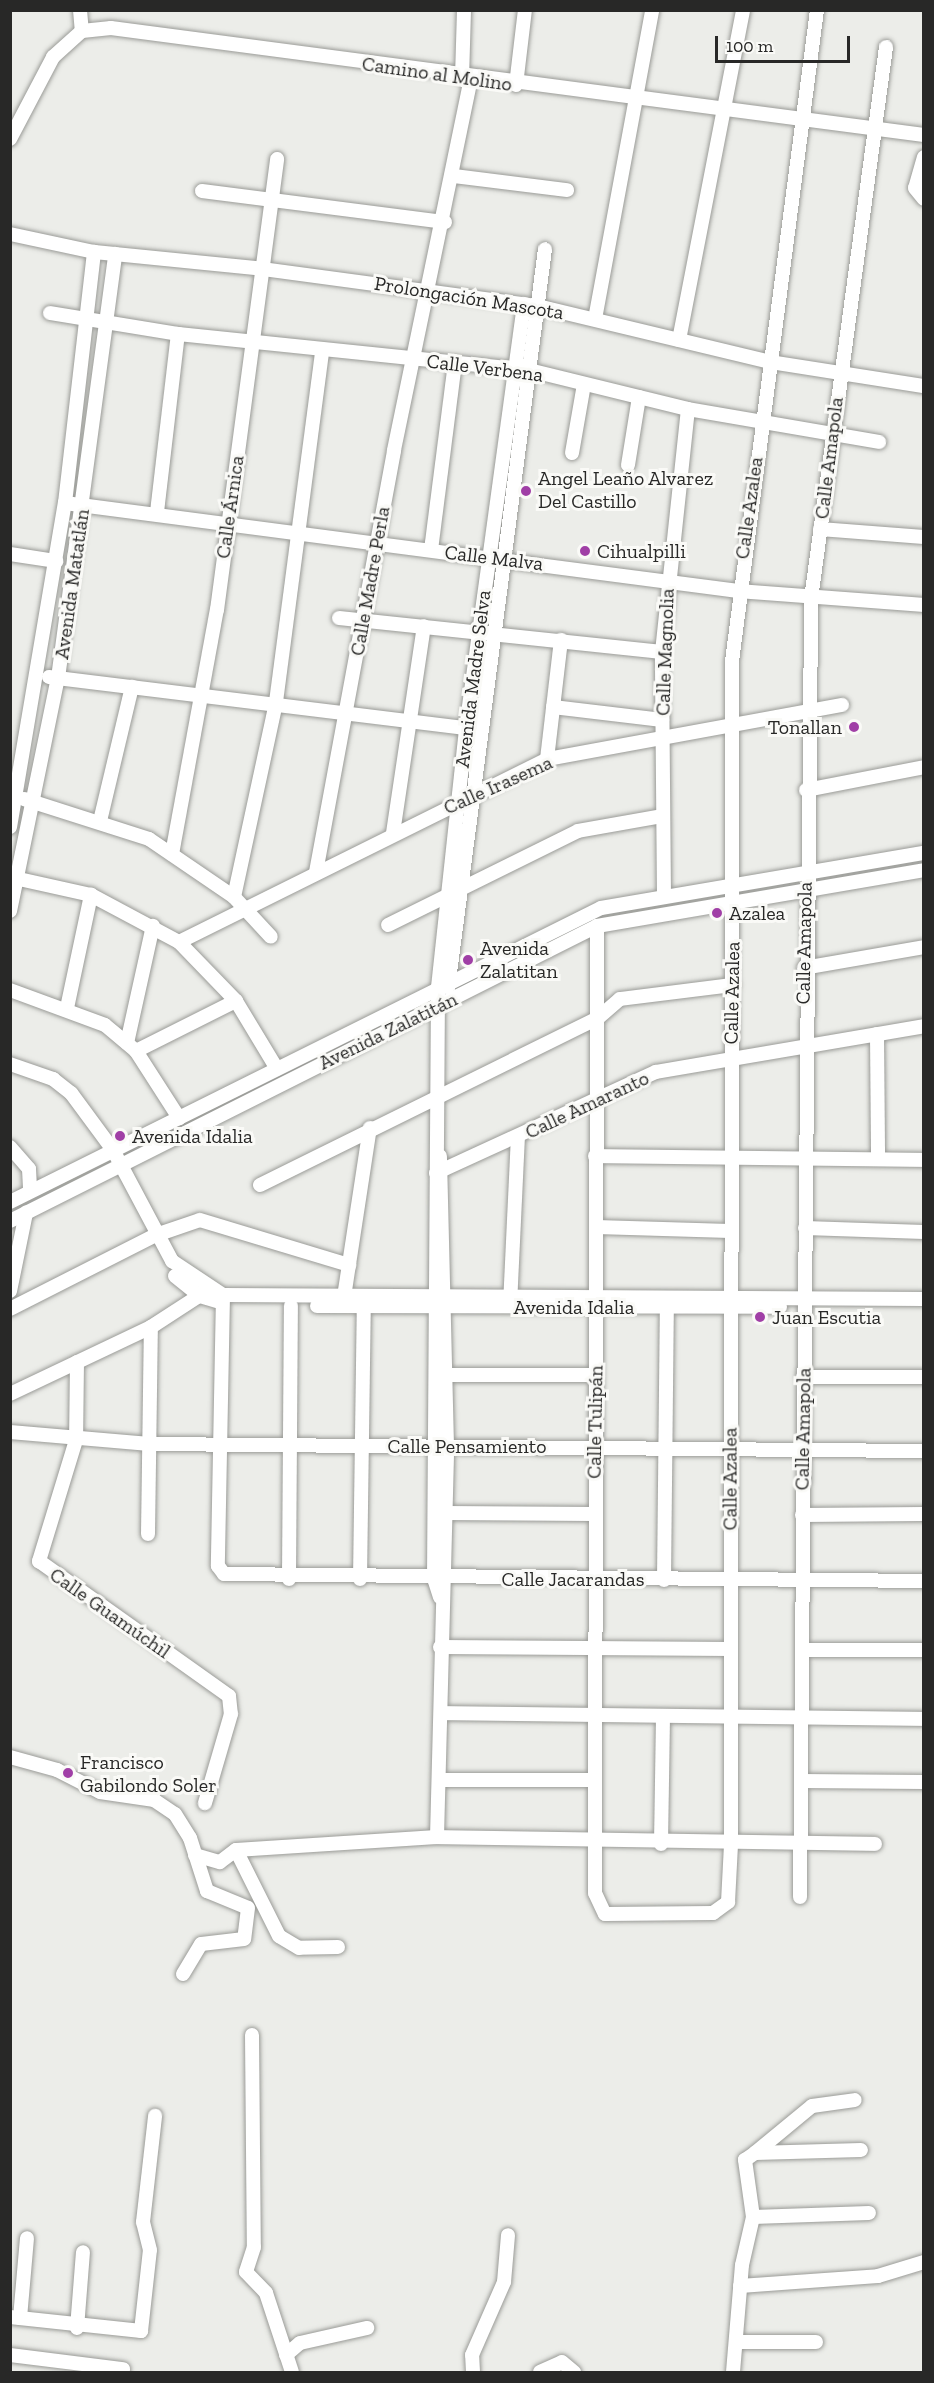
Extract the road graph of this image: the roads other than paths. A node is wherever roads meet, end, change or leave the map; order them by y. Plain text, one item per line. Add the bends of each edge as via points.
1 (80, 10) edge
2 (464, 10) edge
3 (525, 10) edge
4 (652, 10) edge
5 (743, 10) edge
6 (816, 10) edge
7 (82, 31) junction
8 (886, 47) dead end
9 (466, 79) junction
10 (516, 85) junction
11 (633, 101) junction
12 (723, 108) junction
13 (803, 117) junction
14 (874, 128) junction
15 (924, 135) edge
16 (10, 139) edge
17 (924, 157) edge
18 (277, 159) dead end
19 (454, 176) junction
20 (567, 190) dead end
21 (202, 191) dead end
22 (920, 197) edge
23 (272, 200) junction
24 (445, 222) junction
25 (10, 234) edge
26 (545, 249) dead end
27 (94, 252) junction
28 (115, 254) junction
29 (263, 269) junction
30 (429, 290) junction
31 (531, 305) junction
32 (50, 313) dead end
33 (86, 319) junction
34 (595, 319) junction
35 (107, 322) junction
36 (177, 334) junction
37 (679, 340) junction
38 (253, 343) junction
39 (322, 351) junction
40 (416, 360) junction
41 (770, 362) junction
42 (455, 363) junction
43 (522, 370) junction
44 (840, 374) junction
45 (584, 384) junction
46 (924, 386) edge
47 (639, 397) junction
48 (688, 410) junction
49 (760, 424) junction
50 (832, 436) junction
51 (879, 442) dead end
52 (572, 453) dead end
53 (628, 465) dead end
54 (65, 503) junction
55 (84, 505) junction
56 (157, 512) junction
57 (227, 523) junction
58 (820, 529) junction
59 (298, 534) junction
60 (924, 537) edge
61 (376, 543) junction
62 (431, 550) junction
63 (10, 554) edge
64 (496, 556) junction
65 (56, 561) junction
66 (667, 582) junction
67 (738, 591) junction
68 (811, 599) junction
69 (924, 605) edge
70 (339, 618) dead end
71 (363, 621) junction
72 (424, 626) junction
73 (486, 631) junction
74 (561, 640) junction
75 (662, 652) junction
76 (38, 676) junction
77 (58, 678) junction
78 (132, 687) junction
79 (204, 693) junction
80 (276, 702) junction
81 (842, 705) dead end
82 (553, 707) junction
83 (348, 710) junction
84 (808, 712) junction
85 (410, 720) junction
86 (662, 720) junction
87 (734, 728) junction
88 (473, 729) junction
89 (662, 737) junction
90 (547, 759) junction
91 (924, 767) edge
92 (806, 790) junction
93 (471, 795) junction
94 (13, 797) edge
95 (32, 801) junction
96 (458, 802) junction
97 (662, 816) junction
98 (100, 821) junction
99 (10, 826) edge
100 (393, 833) junction
101 (924, 853) edge
102 (172, 854) junction
103 (924, 870) edge
104 (316, 872) junction
105 (805, 873) junction
106 (14, 878) edge
107 (733, 885) junction
108 (805, 891) junction
109 (453, 892) junction
110 (91, 895) junction
111 (234, 897) junction
112 (664, 897) junction
113 (733, 900) junction
114 (245, 909) junction
115 (10, 911) edge
116 (388, 925) dead end
117 (153, 926) junction
118 (597, 926) junction
119 (271, 937) dead end
120 (179, 942) junction
121 (924, 947) edge
122 (804, 968) junction
123 (443, 984) junction
124 (733, 985) junction
125 (10, 990) edge
126 (597, 995) junction
127 (620, 999) junction
128 (236, 1001) junction
129 (67, 1008) junction
130 (442, 1010) junction
131 (598, 1018) junction
132 (924, 1026) edge
133 (877, 1034) junction
134 (132, 1047) junction
135 (803, 1048) junction
136 (732, 1061) junction
137 (10, 1064) edge
138 (276, 1069) junction
139 (441, 1093) junction
140 (595, 1103) junction
141 (179, 1118) junction
142 (370, 1128) junction
143 (518, 1138) junction
144 (10, 1147) edge
145 (595, 1156) junction
146 (804, 1157) junction
147 (112, 1158) junction
148 (730, 1158) junction
149 (878, 1159) junction
150 (924, 1160) edge
151 (439, 1172) junction
152 (260, 1185) dead end
153 (30, 1191) junction
154 (10, 1202) edge
155 (26, 1213) junction
156 (10, 1221) edge
157 (596, 1227) junction
158 (805, 1228) junction
159 (730, 1231) junction
160 (924, 1232) edge
161 (152, 1237) junction
162 (349, 1265) junction
163 (10, 1291) edge
164 (205, 1293) junction
165 (344, 1297) junction
166 (223, 1299) junction
167 (924, 1299) edge
168 (364, 1302) junction
169 (440, 1302) junction
170 (510, 1302) junction
171 (597, 1302) junction
172 (731, 1302) junction
173 (805, 1302) junction
174 (291, 1306) junction
175 (924, 1307) edge
176 (667, 1308) junction
177 (10, 1309) edge
178 (151, 1327) junction
179 (77, 1362) junction
180 (445, 1375) junction
181 (596, 1375) junction
182 (803, 1377) junction
183 (924, 1377) edge
184 (10, 1394) edge
185 (10, 1432) edge
186 (76, 1440) junction
187 (149, 1444) junction
188 (218, 1444) junction
189 (290, 1445) junction
190 (363, 1445) junction
191 (442, 1445) junction
192 (594, 1446) junction
193 (666, 1446) junction
194 (730, 1448) junction
195 (802, 1451) junction
196 (924, 1451) edge
197 (445, 1513) junction
198 (594, 1514) junction
199 (924, 1514) edge
200 (802, 1515) junction
201 (148, 1534) dead end
202 (289, 1578) junction
203 (360, 1579) junction
204 (439, 1579) junction
205 (593, 1580) junction
206 (664, 1580) junction
207 (730, 1580) junction
208 (802, 1581) junction
209 (924, 1581) edge
210 (440, 1647) junction
211 (730, 1649) junction
212 (593, 1650) junction
213 (802, 1650) junction
214 (924, 1650) edge
215 (441, 1713) junction
216 (593, 1718) junction
217 (663, 1718) junction
218 (801, 1718) junction
219 (731, 1719) junction
220 (924, 1719) edge
221 (10, 1757) edge
222 (439, 1780) junction
223 (593, 1780) junction
224 (801, 1781) junction
225 (924, 1782) edge
226 (205, 1803) dead end
227 (437, 1837) junction
228 (592, 1842) junction
229 (661, 1844) junction
230 (875, 1844) dead end
231 (731, 1845) junction
232 (800, 1845) junction
233 (236, 1850) junction
234 (195, 1855) junction
235 (800, 1897) dead end
236 (724, 1909) joint
237 (338, 1947) dead end
238 (183, 1974) dead end
239 (252, 2035) dead end
240 (855, 2100) dead end
241 (155, 2116) dead end
242 (861, 2150) dead end
243 (752, 2154) junction
244 (869, 2213) dead end
245 (753, 2217) junction
246 (508, 2235) dead end
247 (27, 2238) dead end
248 (83, 2252) dead end
249 (924, 2262) edge
250 (740, 2286) junction
251 (15, 2318) edge
252 (77, 2328) junction
253 (367, 2328) dead end
254 (736, 2342) junction
255 (816, 2342) dead end
256 (10, 2355) edge
257 (286, 2355) junction
258 (123, 2368) dead end
259 (292, 2373) edge
260 (473, 2373) edge
261 (540, 2373) edge
262 (574, 2373) edge
263 (734, 2373) edge

1 - 7 street
2 - 9 street, Calle Madre Perla
3 - 10 street
4 - 11 street
5 - 12 street
6 - 13 street, Calle Azalea
7 - 9 street, Camino al Molino via 143,30
7 - 16 street via 53,57
8 - 14 street, Calle Amapola
9 - 10 street, Camino al Molino
9 - 19 street, Calle Madre Perla
10 - 11 street, Camino al Molino
11 - 12 street, Camino al Molino
11 - 34 street
12 - 13 street, Camino al Molino
12 - 37 street
13 - 14 street, Camino al Molino
13 - 41 street, Calle Azalea
14 - 15 street, Camino al Molino
14 - 44 street, Calle Amapola
17 - 22 street
18 - 23 street, Calle Árnica
19 - 20 street
19 - 24 street, Calle Madre Perla
21 - 23 street
23 - 24 street
23 - 29 street, Calle Árnica
24 - 30 street, Calle Madre Perla
25 - 27 street, Prolongación Mascota
26 - 31 street, Avenida Madre Selva
27 - 28 street, Prolongación Mascota
27 - 33 street, Avenida Matatlán
28 - 29 street, Prolongación Mascota
28 - 35 street, Avenida Matatlán
29 - 30 street, Prolongación Mascota
29 - 38 street, Calle Árnica
30 - 31 street, Prolongación Mascota
30 - 40 street, Calle Madre Perla
31 - 34 street, Prolongación Mascota
31 - 43 street, Avenida Madre Selva
32 - 33 street, Calle Verbena
33 - 35 street, Calle Verbena
33 - 54 street, Avenida Matatlán
34 - 37 street, Prolongación Mascota
35 - 36 street, Calle Verbena
35 - 55 street, Avenida Matatlán
36 - 38 street, Calle Verbena
36 - 56 street
37 - 41 street, Prolongación Mascota
38 - 39 street, Calle Verbena
38 - 57 street, Calle Árnica
39 - 40 street, Calle Verbena
39 - 59 street
40 - 42 street, Calle Verbena
40 - 61 street, Calle Madre Perla
41 - 44 street, Prolongación Mascota
41 - 49 street, Calle Azalea
42 - 43 street, Calle Verbena
42 - 62 street
43 - 45 street, Calle Verbena
43 - 64 street, Avenida Madre Selva
44 - 46 street, Prolongación Mascota
44 - 50 street, Calle Amapola
45 - 47 street, Calle Verbena
45 - 52 street
47 - 48 street, Calle Verbena
47 - 53 street
48 - 49 street, Calle Verbena
48 - 66 street, Calle Magnolia
49 - 50 street, Calle Verbena
49 - 67 street, Calle Azalea
50 - 51 street, Calle Verbena
50 - 58 street, Calle Amapola
54 - 55 street, Calle Malva
54 - 65 street, Avenida Matatlán
55 - 56 street, Calle Malva
55 - 77 street, Avenida Matatlán
56 - 57 street, Calle Malva
57 - 59 street, Calle Malva
57 - 79 street, Calle Árnica
58 - 60 street
58 - 68 street, Calle Amapola
59 - 61 street, Calle Malva
59 - 80 street
61 - 62 street, Calle Malva
61 - 71 street, Calle Madre Perla
62 - 64 street, Calle Malva
63 - 65 street
64 - 66 street, Calle Malva
64 - 73 street, Avenida Madre Selva
65 - 76 street, Avenida Matatlán
66 - 67 street, Calle Malva
66 - 75 street, Calle Magnolia
67 - 68 street, Calle Malva
67 - 87 street, Calle Azalea
68 - 69 street, Calle Malva
68 - 84 street, Calle Amapola
70 - 71 street
71 - 72 street
71 - 83 street, Calle Madre Perla
72 - 73 street
72 - 85 street
73 - 74 street
73 - 88 street, Avenida Madre Selva
74 - 75 street
74 - 82 street
75 - 86 street, Calle Magnolia
76 - 77 street
76 - 94 street, Avenida Matatlán
77 - 78 street
77 - 95 street, Avenida Matatlán
78 - 79 street
78 - 98 street
79 - 80 street
79 - 102 street, Calle Árnica
80 - 83 street
80 - 111 street
81 - 84 street, Calle Irasema
82 - 86 street
82 - 90 street
83 - 85 street
83 - 104 street, Calle Madre Perla
84 - 87 street, Calle Irasema
84 - 92 street, Calle Amapola
85 - 88 street
85 - 100 street
86 - 89 street, Calle Magnolia
87 - 89 street, Calle Irasema
87 - 107 street, Calle Azalea
88 - 93 street, Avenida Madre Selva
88 - 96 street, Avenida Madre Selva
89 - 90 street, Calle Irasema
89 - 97 street, Calle Magnolia
90 - 93 street, Calle Irasema
91 - 92 street
92 - 105 street, Calle Amapola
93 - 96 street, Calle Irasema
93 - 109 street, Avenida Madre Selva
94 - 95 street
94 - 99 street, Avenida Matatlán
95 - 98 street
95 - 106 street, Avenida Matatlán
96 - 100 street, Calle Irasema
96 - 109 street, Avenida Madre Selva
97 - 109 street via 578,831
97 - 112 street, Calle Magnolia
98 - 102 street
100 - 104 street, Calle Irasema
101 - 105 street, Avenida Zalatitán
102 - 111 street
103 - 108 street, Avenida Zalatitán
104 - 114 street, Calle Irasema
105 - 107 street, Avenida Zalatitán
105 - 108 street, Calle Amapola
106 - 110 street
106 - 115 street, Avenida Matatlán
107 - 112 street, Avenida Zalatitán
107 - 113 street, Calle Azalea
108 - 113 street, Avenida Zalatitán
108 - 122 street, Calle Amapola
109 - 116 street
109 - 123 street, Avenida Madre Selva
110 - 117 street
110 - 129 street
111 - 114 street
112 - 123 street, Avenida Zalatitán via 585,915
113 - 118 street, Avenida Zalatitán
113 - 124 street, Calle Azalea
114 - 119 street
114 - 120 street, Calle Irasema
117 - 120 street
117 - 134 street
118 - 126 street, Calle Tulipán
118 - 130 street, Avenida Zalatitán
120 - 128 street
121 - 122 street
122 - 135 street, Calle Amapola
123 - 130 street, Avenida Madre Selva
123 - 138 street, Avenida Zalatitán
124 - 127 street
124 - 136 street, Calle Azalea
125 - 129 street
126 - 127 street
126 - 131 street, Calle Tulipán
127 - 131 street
128 - 134 street
128 - 138 street
129 - 134 street via 105,1025
130 - 139 street, Avenida Madre Selva
130 - 147 street, Avenida Zalatitán
131 - 139 street
131 - 140 street, Calle Tulipán
132 - 133 street, Calle Amaranto
133 - 135 street, Calle Amaranto
133 - 149 street
134 - 141 street
135 - 136 street, Calle Amaranto
135 - 146 street, Calle Amapola
136 - 140 street, Calle Amaranto via 656,1072
136 - 148 street, Calle Azalea
137 - 147 street via 53,1079 71,1093
138 - 141 street, Avenida Zalatitán
139 - 142 street
139 - 151 street, Avenida Madre Selva
140 - 143 street, Calle Amaranto
140 - 145 street, Calle Tulipán
141 - 147 street, Avenida Zalatitán
142 - 152 street
142 - 162 street
143 - 151 street, Calle Amaranto
143 - 170 street
144 - 153 street via 29,1169
145 - 148 street
145 - 157 street, Calle Tulipán
146 - 148 street
146 - 149 street
146 - 158 street, Calle Amapola
147 - 153 street, Avenida Zalatitán
147 - 155 street, Avenida Zalatitán
147 - 161 street, Avenida Idalia
148 - 159 street, Calle Azalea
149 - 150 street
151 - 169 street, Avenida Madre Selva
153 - 154 street, Avenida Zalatitán
155 - 156 street, Avenida Zalatitán
155 - 163 street
157 - 159 street
157 - 171 street, Calle Tulipán
158 - 160 street
158 - 173 street, Calle Amapola
159 - 172 street, Calle Azalea
161 - 162 street via 200,1220
161 - 164 street, Avenida Idalia via 164,1265
161 - 177 street
162 - 165 street
164 - 166 street, Avenida Idalia
164 - 178 street
165 - 166 street, Avenida Idalia
165 - 168 street, Avenida Idalia
166 - 174 street, Avenida Idalia
166 - 188 street
167 - 173 street, Avenida Idalia
168 - 169 street, Avenida Idalia
168 - 174 street, Avenida Idalia
168 - 190 street
169 - 170 street, Avenida Idalia
169 - 180 street, Avenida Madre Selva
169 - 191 street, Avenida Madre Selva
170 - 171 street, Avenida Idalia
171 - 172 street, Avenida Idalia
171 - 176 street, Avenida Idalia
171 - 181 street, Calle Tulipán
172 - 173 street, Avenida Idalia
172 - 176 street, Avenida Idalia
172 - 194 street, Calle Azalea
173 - 175 street, Avenida Idalia
173 - 182 street, Calle Amapola
174 - 189 street
176 - 193 street
178 - 179 street
178 - 187 street
179 - 184 street
179 - 186 street, Calle Guamúchil
180 - 181 street
180 - 191 street, Avenida Madre Selva
181 - 192 street, Calle Tulipán
182 - 183 street
182 - 195 street, Calle Amapola
185 - 186 street, Calle Pensamiento
186 - 187 street, Calle Pensamiento
186 - 226 street, Calle Guamúchil via 39,1561 230,1696 231,1714
187 - 188 street, Calle Pensamiento
187 - 201 street
188 - 189 street, Calle Pensamiento
188 - 202 street, Calle Jacarandas via 218,1566 224,1574
189 - 190 street, Calle Pensamiento
189 - 202 street
190 - 191 street, Calle Pensamiento
190 - 203 street
191 - 192 street, Calle Pensamiento
191 - 197 street, Avenida Madre Selva
191 - 204 street, Avenida Madre Selva
192 - 193 street, Calle Pensamiento
192 - 198 street, Calle Tulipán
193 - 194 street, Calle Pensamiento
193 - 206 street
194 - 195 street, Calle Pensamiento
194 - 207 street, Calle Azalea
195 - 196 street, Calle Pensamiento
195 - 200 street, Calle Amapola
197 - 198 street
197 - 204 street, Avenida Madre Selva
198 - 205 street, Calle Tulipán
199 - 200 street
200 - 208 street, Calle Amapola
202 - 203 street, Calle Jacarandas
203 - 204 street, Calle Jacarandas
204 - 205 street, Calle Jacarandas
204 - 210 street, Avenida Madre Selva
205 - 206 street, Calle Jacarandas
205 - 212 street, Calle Tulipán
206 - 207 street, Calle Jacarandas
207 - 208 street, Calle Jacarandas
207 - 211 street, Calle Azalea
208 - 209 street, Calle Jacarandas
208 - 213 street, Calle Amapola
210 - 212 street
210 - 215 street, Avenida Madre Selva
211 - 212 street
211 - 219 street, Calle Azalea
212 - 216 street, Calle Tulipán
213 - 214 street
213 - 218 street, Calle Amapola
215 - 216 street
215 - 222 street, Avenida Madre Selva
216 - 217 street
216 - 223 street, Calle Tulipán
217 - 219 street
217 - 229 street
218 - 219 street
218 - 220 street
218 - 224 street, Calle Amapola
219 - 231 street, Calle Azalea
221 - 234 street via 57,1770 100,1792 154,1800 183,1825
222 - 223 street
222 - 227 street, Avenida Madre Selva
223 - 228 street, Calle Tulipán
224 - 225 street
224 - 232 street, Calle Amapola
227 - 228 street
227 - 233 street
228 - 229 street
228 - 236 street, Calle Tulipán via 595,1893 605,1914
229 - 231 street
230 - 232 street
231 - 232 street
231 - 236 street, Calle Azalea
232 - 235 street, Calle Amapola
233 - 234 street via 220,1862
233 - 237 street via 279,1936 299,1948
234 - 238 street via 211,1895 245,1903 246,1933 238,1941 201,1944
239 - 257 street via 254,2247 246,2272 266,2293
240 - 243 street via 812,2106
241 - 252 street via 143,2222 150,2250 141,2331
242 - 243 street
243 - 245 street via 744,2165
244 - 245 street
245 - 250 street
246 - 260 street via 504,2282 472,2355
247 - 251 street
248 - 252 street
249 - 250 street via 878,2276
250 - 254 street
251 - 252 street
253 - 257 street via 300,2343
254 - 255 street
254 - 263 street
256 - 258 street
257 - 259 street
261 - 262 street via 562,2362

